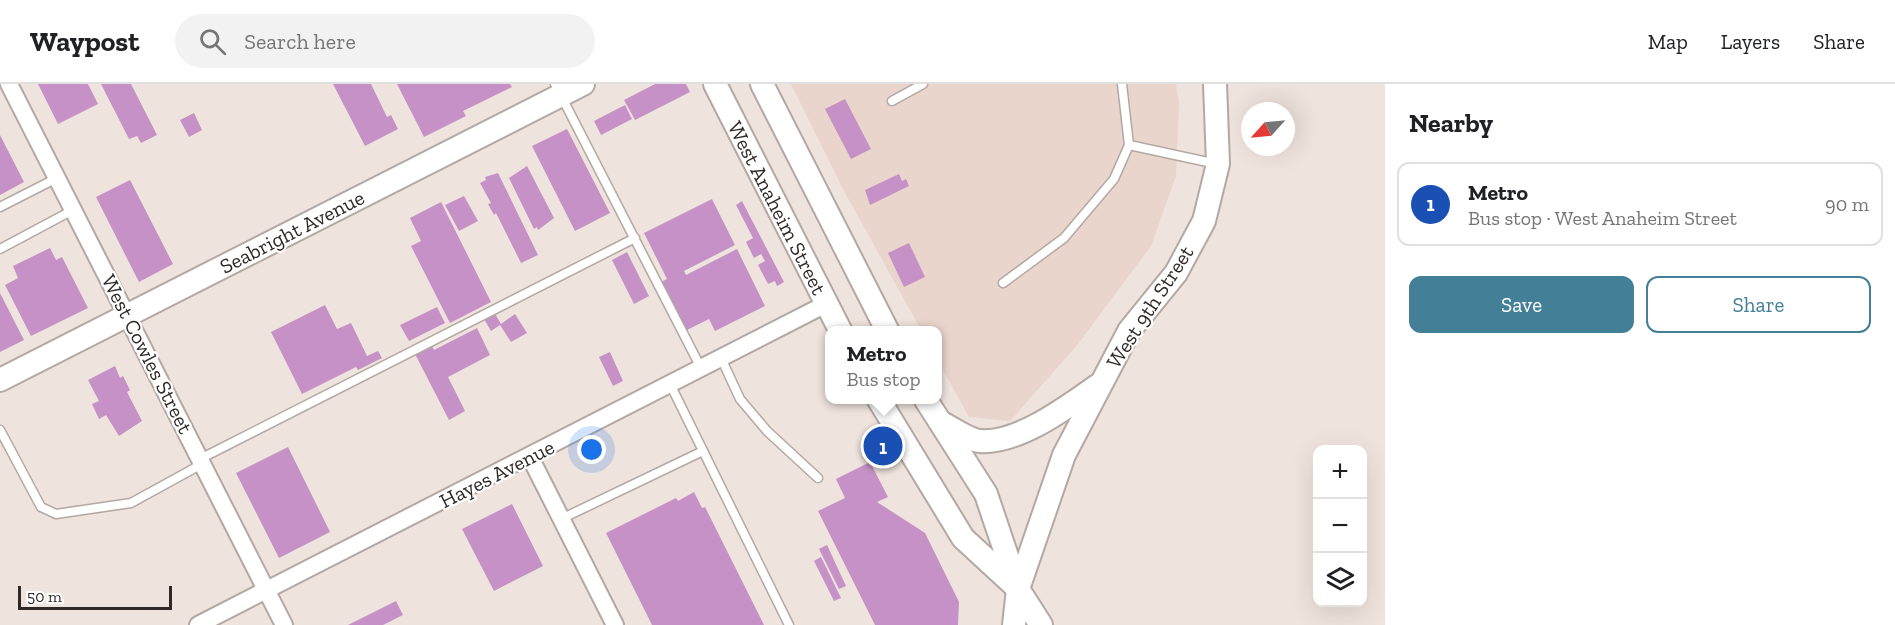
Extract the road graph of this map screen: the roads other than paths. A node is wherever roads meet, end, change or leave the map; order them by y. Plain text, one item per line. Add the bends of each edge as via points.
1 (9, 84) edge
2 (583, 84) edge
3 (715, 84) edge
4 (762, 84) edge
5 (923, 84) edge
6 (1122, 84) edge
7 (1215, 84) edge
8 (558, 90) edge
9 (892, 101) dead end
10 (1129, 145) junction
11 (1218, 165) junction
12 (57, 178) junction
13 (0, 207) edge
14 (74, 210) junction
15 (634, 238) junction
16 (0, 249) edge
17 (1003, 283) dead end
18 (826, 304) junction
19 (127, 316) junction
20 (838, 326) edge
21 (885, 326) edge
22 (721, 358) junction
23 (701, 368) junction
24 (0, 380) edge
25 (670, 384) junction
26 (1101, 384) junction
27 (882, 404) edge
28 (929, 404) edge
29 (940, 422) junction
30 (0, 430) edge
31 (703, 451) junction
32 (530, 457) junction
33 (201, 461) junction
34 (818, 478) dead end
35 (561, 519) junction
36 (1018, 589) junction
37 (267, 590) junction
38 (198, 625) edge
39 (284, 625) edge
40 (615, 625) edge
41 (789, 625) edge
42 (1014, 625) edge
43 (1041, 625) edge

1 - 12 street, West Cowles Street
2 - 8 main road, Seabright Avenue
3 - 18 main road, West Anaheim Street
4 - 21 main road, West Anaheim Street
5 - 9 lane
6 - 10 lane
7 - 11 main road, West 9th Street
8 - 15 lane
8 - 19 main road, Seabright Avenue
10 - 11 lane
10 - 17 lane via 1114,178 1064,238
11 - 26 main road, West 9th Street via 1204,221 1176,273 1129,331
12 - 13 lane
12 - 14 street, West Cowles Street
14 - 16 lane
14 - 19 street, West Cowles Street
15 - 23 lane
15 - 33 lane
18 - 20 main road, West Anaheim Street
18 - 22 street, Hayes Avenue
19 - 24 main road, Seabright Avenue
19 - 33 street, West Cowles Street
22 - 23 street, Hayes Avenue
22 - 34 lane via 740,399 767,431
23 - 25 street, Hayes Avenue
25 - 31 lane
25 - 32 street, Hayes Avenue
26 - 29 main road via 1018,434 979,441
26 - 36 main road, West 9th Street via 1064,455
27 - 36 main road via 963,538
28 - 29 main road
29 - 36 main road via 986,494
30 - 33 lane via 41,507 56,514 131,503
31 - 35 lane
31 - 41 lane
32 - 35 street
32 - 37 street, Hayes Avenue
33 - 37 street, West Cowles Street
35 - 40 street
36 - 42 main road
36 - 43 main road
37 - 38 street, Hayes Avenue
37 - 39 street, West Cowles Street

